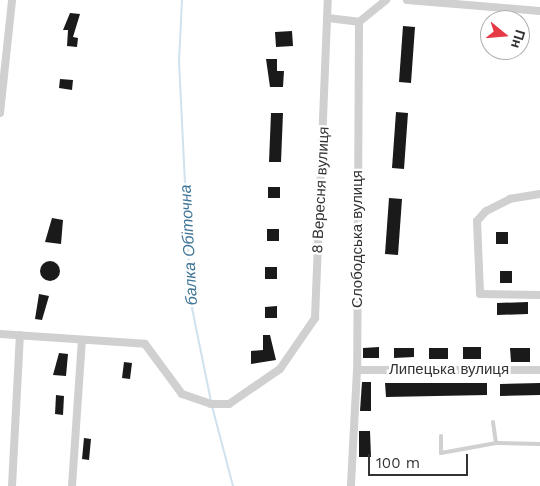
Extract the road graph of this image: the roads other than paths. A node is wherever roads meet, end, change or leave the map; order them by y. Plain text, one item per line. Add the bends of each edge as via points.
1 (12, 0) edge
2 (328, 0) edge
3 (386, 0) edge
4 (408, 0) edge
5 (487, 3) edge
6 (540, 11) edge
7 (328, 18) junction
8 (359, 22) junction
9 (0, 113) edge
10 (540, 194) edge
11 (540, 295) edge
12 (0, 334) edge
13 (20, 334) junction
14 (82, 340) junction
15 (357, 370) junction
16 (540, 370) edge
17 (493, 422) dead end
18 (441, 436) dead end
19 (496, 443) junction
20 (540, 444) edge
21 (12, 486) edge
22 (72, 486) edge
23 (351, 486) edge

1 - 9 street
2 - 7 street, 8 Вересня вулиця
3 - 8 street
4 - 5 street
5 - 6 street
7 - 8 street
7 - 14 street, 8 Вересня вулиця via 315,318 280,369 230,404 211,404 182,394 145,344
8 - 15 street, Слободська вулиця
10 - 11 street via 510,198 486,211 477,222 480,294
12 - 13 street
13 - 14 street
13 - 21 street
14 - 22 street
15 - 16 street, Липецька вулиця
15 - 23 street, Слободська вулиця
17 - 19 lane
18 - 19 lane via 441,453
19 - 20 lane

